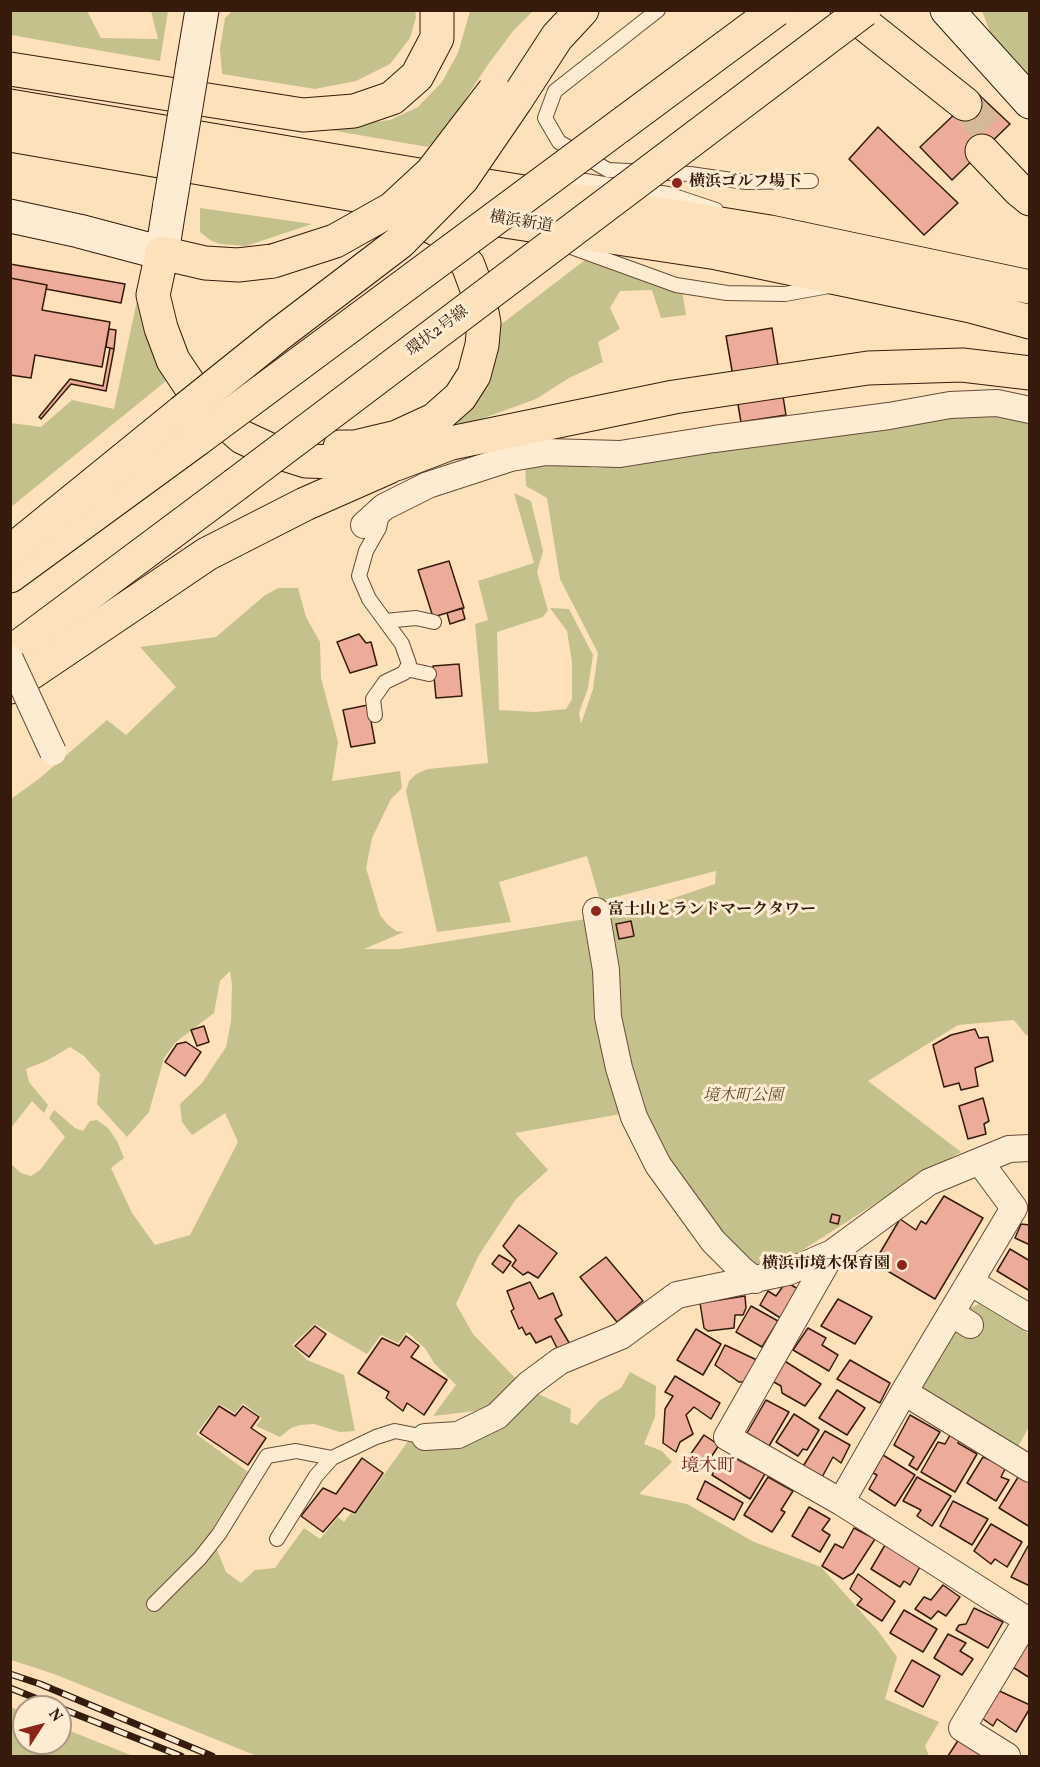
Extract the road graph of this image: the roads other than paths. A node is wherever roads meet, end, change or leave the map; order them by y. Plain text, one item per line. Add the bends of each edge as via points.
1 (202, 10) edge
2 (437, 10) edge
3 (559, 10) edge
4 (582, 10) edge
5 (658, 10) edge
6 (776, 10) edge
7 (947, 10) edge
8 (858, 14) edge
9 (10, 69) edge
10 (505, 95) junction
11 (1029, 102) edge
12 (10, 106) edge
13 (957, 111) tunnel mouth
14 (10, 135) edge
15 (1029, 173) edge
16 (810, 181) dead end
17 (357, 195) junction
18 (1029, 199) edge
19 (10, 216) edge
20 (162, 253) junction
21 (1029, 287) edge
22 (1029, 322) edge
23 (1029, 373) edge
24 (1029, 410) edge
25 (191, 425) junction
26 (396, 464) junction
27 (384, 507) junction
28 (364, 525) dead end
29 (10, 552) edge
30 (10, 576) edge
31 (385, 621) junction
32 (434, 622) dead end
33 (10, 653) edge
34 (10, 659) edge
35 (406, 669) junction
36 (429, 675) dead end
37 (10, 687) edge
38 (375, 715) dead end
39 (53, 752) dead end
40 (596, 911) dead end
41 (1029, 1148) edge
42 (980, 1162) junction
43 (1022, 1209) edge
44 (832, 1252) junction
45 (755, 1280) junction
46 (970, 1282) junction
47 (1029, 1318) edge
48 (904, 1392) junction
49 (425, 1437) joint
50 (332, 1458) junction
51 (1029, 1469) edge
52 (841, 1502) junction
53 (277, 1539) dead end
54 (154, 1604) dead end
55 (1028, 1621) edge
56 (1007, 1756) edge

1 - 20 street, bridge
2 - 9 main road via 437,38 417,76 392,98 354,111 303,115
3 - 10 main road via 537,30
4 - 10 main road
5 - 16 lane via 555,91 545,118 559,142 608,171 690,174 746,182
6 - 25 main road, bridge
7 - 11 street
8 - 13 main road
8 - 33 main road, 環状2号線, bridge
10 - 20 main road, bridge via 392,209 335,241 273,261 238,265 205,263
10 - 25 main road, bridge via 462,179 400,242 278,334
12 - 21 main road, 横浜新道 via 770,232
14 - 17 main road, 横浜新道
15 - 18 main road via 989,144
17 - 20 main road via 440,231 468,265 484,323 474,375 460,397 434,420 397,437 356,447 322,447 253,427 216,396 191,356 178,321
17 - 22 main road, 横浜新道 via 717,253
19 - 20 street
20 - 26 main road via 153,295 161,327 173,360 200,399 242,436 268,449 306,461
23 - 26 main road via 962,366 856,370 674,397 451,443
24 - 27 street via 997,403 950,405 620,454 546,452 511,458 428,485
25 - 29 main road
25 - 30 main road
26 - 37 main road via 305,504 207,554
27 - 28 street
27 - 31 lane via 359,576
31 - 32 lane via 416,618
31 - 35 lane via 402,644 409,664
34 - 39 street, bridge
35 - 36 lane
35 - 38 lane via 385,682 373,699
40 - 45 street via 606,970 608,1017 634,1117 658,1165 713,1241
41 - 42 street via 1009,1149
42 - 43 street
42 - 44 street via 929,1182
43 - 46 street
44 - 45 street via 788,1272
44 - 52 street via 727,1437
45 - 49 street via 677,1295 621,1336 560,1361 529,1384 497,1416 458,1435
46 - 47 street
46 - 48 street via 961,1319
48 - 51 street via 1008,1450
48 - 52 street
49 - 50 lane via 395,1431
50 - 53 lane via 316,1476
50 - 54 lane via 296,1451 267,1456 219,1534
52 - 55 street
55 - 56 street via 962,1728

